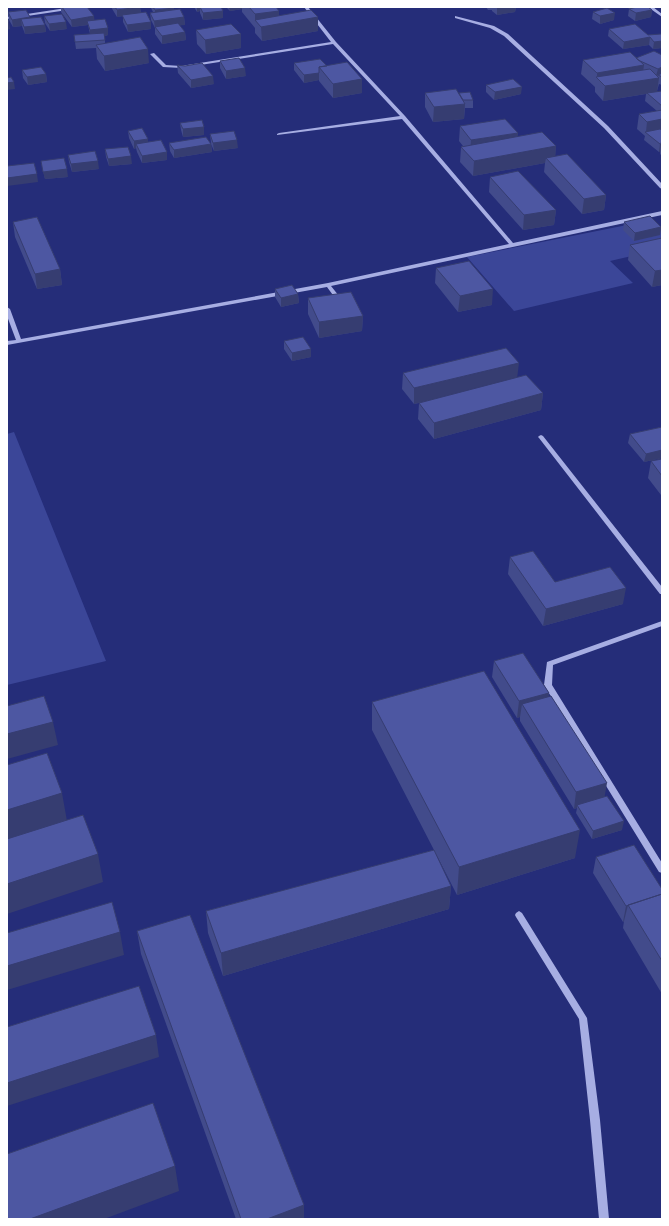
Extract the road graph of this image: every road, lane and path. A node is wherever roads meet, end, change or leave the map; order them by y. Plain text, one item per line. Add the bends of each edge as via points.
1 (81, 7) edge
2 (306, 7) edge
3 (650, 7) edge
4 (662, 16) edge
5 (456, 17) dead end
6 (7, 18) edge
7 (334, 43) junction
8 (152, 54) dead end
9 (402, 117) junction
10 (279, 134) dead end
11 (662, 186) edge
12 (662, 213) edge
13 (512, 245) junction
14 (328, 285) junction
15 (340, 301) edge
16 (7, 309) edge
17 (19, 340) junction
18 (7, 343) edge
19 (541, 437) dead end
20 (662, 592) edge
21 (662, 622) edge
22 (662, 870) edge
23 (520, 915) dead end
24 (604, 1219) edge

1 - 6 street
2 - 7 street
3 - 4 street
5 - 11 street via 492,27 506,35 606,127
7 - 8 street via 181,67 165,66
7 - 9 street
9 - 10 street
9 - 13 street
12 - 13 street
13 - 14 street
14 - 15 street
14 - 17 street
16 - 17 street
17 - 18 street
19 - 20 street
21 - 22 street via 550,664 548,685
23 - 24 street via 583,1018

